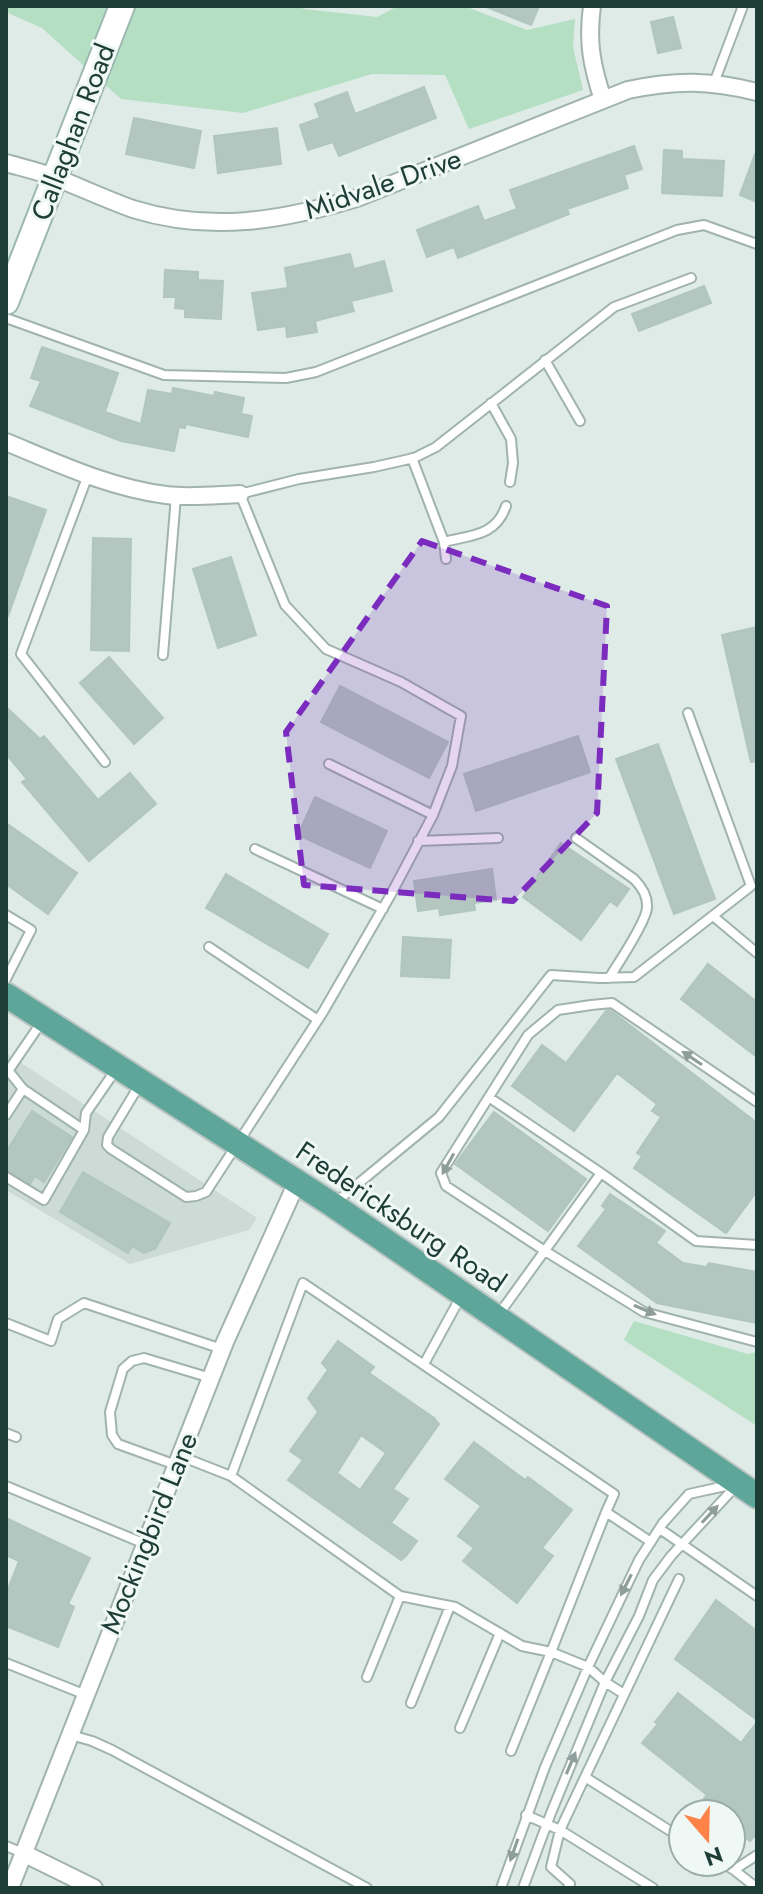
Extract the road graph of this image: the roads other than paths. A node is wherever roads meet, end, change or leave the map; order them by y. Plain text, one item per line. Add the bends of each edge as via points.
1 (122, 6) edge
2 (592, 6) edge
3 (743, 6) edge
4 (714, 83) junction
5 (757, 92) edge
6 (603, 100) junction
7 (6, 163) edge
8 (55, 177) junction
9 (757, 244) edge
10 (691, 278) dead end
11 (6, 302) edge
12 (6, 318) edge
13 (545, 360) junction
14 (491, 403) junction
15 (580, 421) dead end
16 (6, 442) edge
17 (412, 458) junction
18 (88, 474) junction
19 (510, 482) dead end
20 (240, 494) junction
21 (176, 495) junction
22 (506, 506) dead end
23 (444, 542) junction
24 (446, 559) dead end
25 (163, 655) dead end
26 (688, 713) dead end
27 (105, 762) dead end
28 (329, 764) dead end
29 (433, 815) junction
30 (498, 838) dead end
31 (576, 838) dead end
32 (418, 841) junction
33 (255, 849) dead end
34 (754, 884) edge
35 (383, 909) junction
36 (6, 915) edge
37 (713, 916) junction
38 (209, 947) dead end
39 (757, 953) edge
40 (609, 978) junction
41 (6, 979) edge
42 (6, 995) edge
43 (44, 1020) junction
44 (318, 1020) junction
45 (117, 1067) junction
46 (7, 1071) edge
47 (141, 1083) junction
48 (23, 1089) junction
49 (490, 1098) junction
50 (757, 1102) edge
51 (6, 1115) edge
52 (84, 1130) junction
53 (236, 1144) junction
54 (601, 1173) junction
55 (6, 1177) edge
56 (297, 1182) junction
57 (333, 1205) junction
58 (757, 1245) edge
59 (545, 1251) junction
60 (462, 1293) junction
61 (497, 1317) junction
62 (6, 1323) edge
63 (757, 1342) edge
64 (222, 1349) junction
65 (424, 1364) junction
66 (211, 1378) junction
67 (6, 1433) edge
68 (16, 1437) dead end
69 (178, 1461) junction
70 (231, 1476) junction
71 (6, 1486) edge
72 (748, 1486) edge
73 (606, 1512) junction
74 (660, 1529) junction
75 (651, 1542) junction
76 (145, 1544) junction
77 (682, 1544) junction
78 (679, 1579) dead end
79 (400, 1596) junction
80 (757, 1596) edge
81 (450, 1606) junction
82 (500, 1633) junction
83 (551, 1652) junction
84 (6, 1663) edge
85 (588, 1667) junction
86 (367, 1677) dead end
87 (605, 1682) junction
88 (624, 1694) junction
89 (86, 1695) junction
90 (411, 1703) dead end
91 (460, 1728) dead end
92 (70, 1735) junction
93 (511, 1751) dead end
94 (585, 1777) junction
95 (526, 1815) junction
96 (546, 1823) junction
97 (667, 1829) edge
98 (560, 1830) junction
99 (6, 1846) edge
100 (23, 1853) junction
101 (571, 1887) edge
102 (10, 1888) edge
103 (94, 1888) edge
104 (367, 1888) edge
105 (501, 1888) edge
106 (523, 1888) edge
107 (653, 1888) edge

1 - 8 main road, Callaghan Road
2 - 6 street via 589,46
3 - 4 lane
4 - 5 street, Midvale Drive
4 - 6 street, Midvale Drive via 652,85
6 - 8 street, Midvale Drive via 357,198 281,218 209,223 172,219
7 - 8 street, Midvale Drive
8 - 11 main road, Callaghan Road
9 - 12 lane via 704,225 677,230 316,372 286,378 164,375
10 - 13 lane via 614,307
13 - 14 lane
13 - 15 lane
14 - 17 lane via 436,447
14 - 19 lane via 511,439
16 - 18 street
17 - 20 lane
17 - 23 lane
18 - 21 street
18 - 27 lane via 21,654
20 - 21 street
20 - 29 lane via 285,605 326,649 461,716 452,766
21 - 25 lane
22 - 23 lane via 493,527
23 - 24 lane
26 - 34 lane
28 - 29 lane
29 - 32 lane
30 - 32 lane
31 - 40 lane via 642,886 647,903
32 - 35 lane
33 - 35 lane
34 - 37 lane
35 - 44 lane
36 - 41 lane via 31,930
37 - 39 lane
37 - 40 lane via 634,977
38 - 44 lane
40 - 57 lane via 551,975 439,1117
42 - 43 main road, Fredericksburg Road
43 - 45 main road, Fredericksburg Road
43 - 46 lane
44 - 53 lane
45 - 47 main road, Fredericksburg Road
45 - 52 lane via 86,1113
46 - 48 lane
47 - 53 main road, Fredericksburg Road
47 - 53 lane via 107,1145 175,1192 186,1197 206,1192
48 - 51 lane
48 - 52 lane
50 -> 49 lane via 612,1003 558,1010 528,1035
49 - 54 lane
49 -> 59 lane via 441,1173 446,1186
52 - 55 lane via 44,1200
53 - 56 main road, Fredericksburg Road
54 - 58 lane via 696,1241
54 - 59 lane
56 - 57 main road, Fredericksburg Road
56 - 64 street, Mockingbird Lane
57 - 60 main road, Fredericksburg Road
59 - 61 lane
59 -> 63 lane via 644,1312
60 - 61 main road, Fredericksburg Road
60 - 65 lane
61 - 72 main road, Fredericksburg Road
62 - 64 lane via 51,1341 58,1319 84,1303
64 - 66 street, Mockingbird Lane
65 - 70 lane via 303,1283
65 - 73 lane via 614,1494
66 - 69 street, Mockingbird Lane
66 - 69 lane via 144,1358 123,1369 110,1412 112,1435 118,1444
67 - 68 lane
69 - 70 lane
69 - 76 street, Mockingbird Lane
70 - 79 lane
71 - 76 lane
72 - 74 lane via 689,1494
77 -> 72 lane
73 - 75 lane
73 - 83 lane
74 - 75 lane
74 - 77 lane
75 -> 85 lane
76 - 89 street, Mockingbird Lane
77 - 80 lane
77 - 87 lane via 653,1580
78 - 88 lane
79 - 81 lane
79 - 86 lane
81 - 82 lane
81 - 90 lane
82 - 83 lane via 522,1646
82 - 91 lane
83 - 85 lane
83 - 93 lane
84 - 89 lane
85 - 87 lane
85 - 95 lane
87 - 88 lane
96 -> 87 lane
88 - 94 lane
89 - 92 street, Mockingbird Lane
92 - 100 street, Mockingbird Lane
92 - 104 lane via 112,1750
94 - 97 lane
94 - 98 lane
95 - 96 lane
95 -> 105 lane
96 - 98 lane
96 - 106 lane
98 - 101 lane via 551,1867
98 - 107 lane
99 - 100 lane
100 - 102 street, Mockingbird Lane
100 - 103 street

